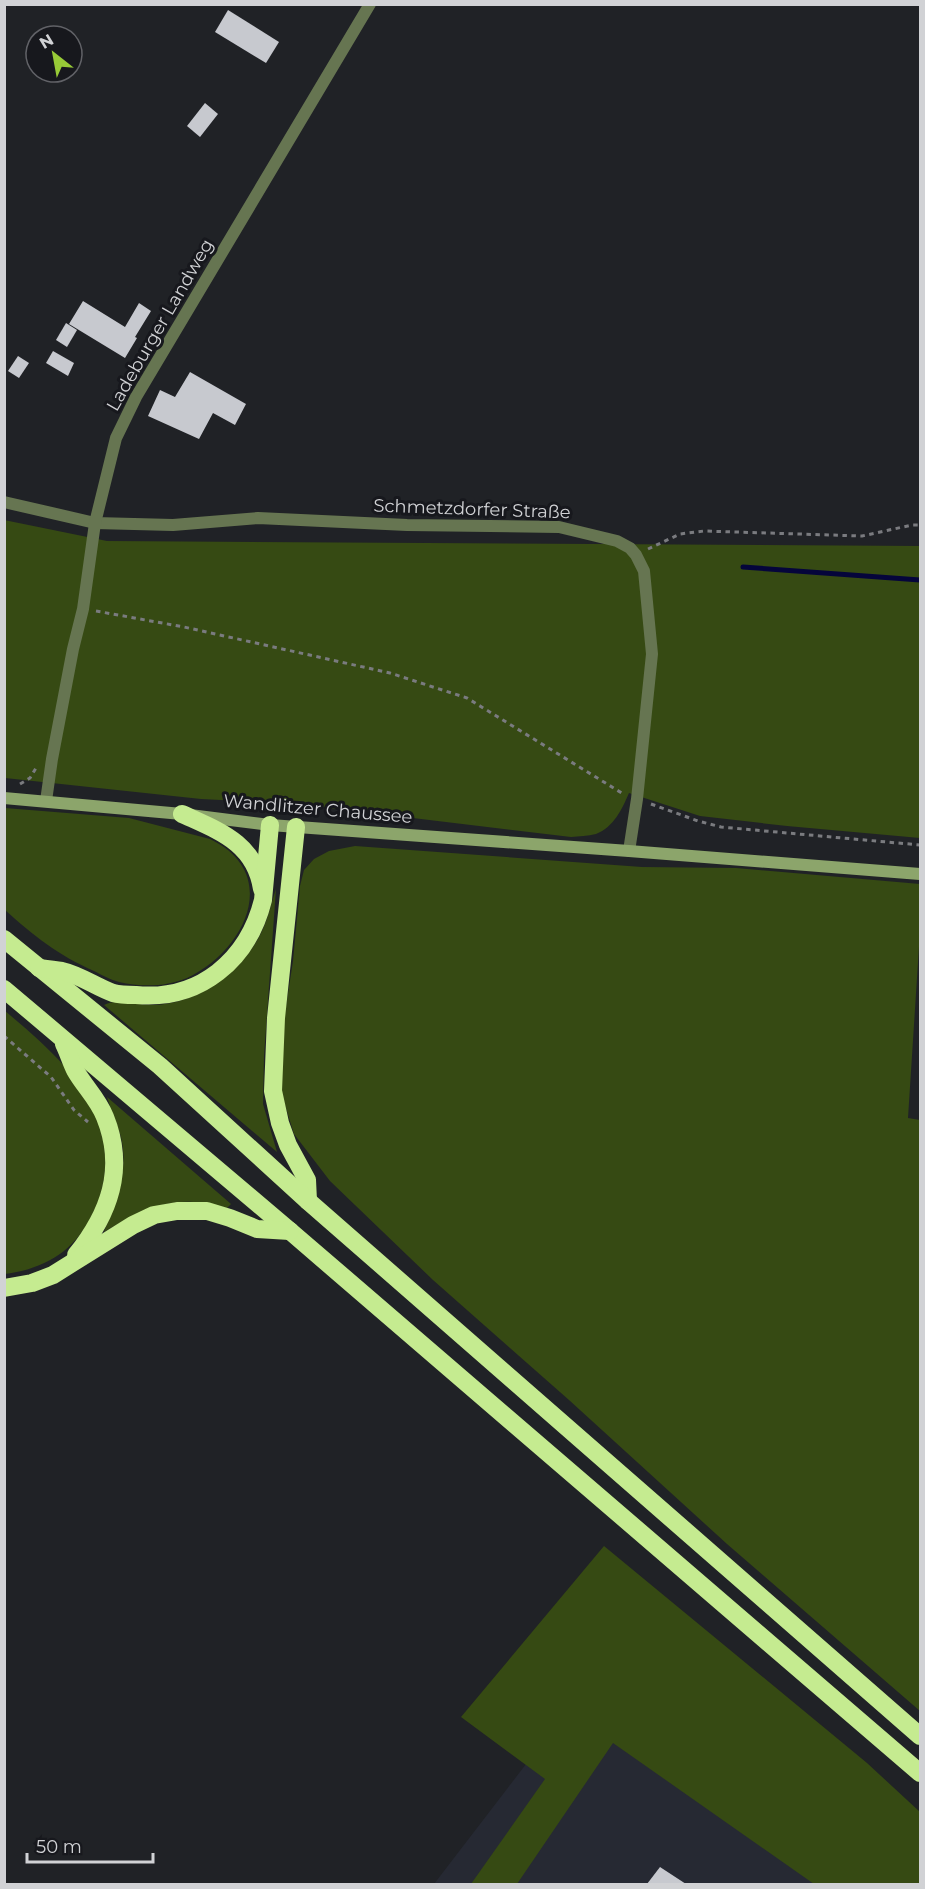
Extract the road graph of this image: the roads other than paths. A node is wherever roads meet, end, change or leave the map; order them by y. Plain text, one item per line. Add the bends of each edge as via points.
1 (370, 4) edge
2 (4, 502) edge
3 (95, 523) junction
4 (4, 798) edge
5 (46, 801) junction
6 (182, 814) junction
7 (270, 825) junction
8 (296, 827) junction
9 (629, 850) junction
10 (921, 874) edge
11 (263, 900) junction
12 (4, 939) edge
13 (39, 968) junction
14 (4, 989) edge
15 (62, 1040) junction
16 (308, 1201) junction
17 (290, 1231) junction
18 (67, 1267) junction
19 (4, 1288) edge
20 (921, 1736) edge
21 (921, 1773) edge

1 - 3 street, Ladeburger Landweg via 136,397 116,438
2 - 3 street, Schmetzdorfer Straße
3 - 5 street, Ladeburger Landweg via 83,609
3 - 9 street, Schmetzdorfer Straße via 172,525 258,518 559,527 617,541 630,548 644,571 652,654
4 - 5 main road, Wandlitzer Chaussee
5 - 6 main road, Wandlitzer Chaussee
6 - 7 main road, Wandlitzer Chaussee
6 - 11 highway via 240,844 257,873
7 - 8 main road, Wandlitzer Chaussee
7 - 11 highway
8 - 9 main road, Wandlitzer Chaussee
8 - 16 highway via 276,1018 273,1090 288,1145 307,1180
9 - 10 main road, Wandlitzer Chaussee
11 - 13 highway via 253,930 239,953 216,975 189,989 155,997 115,993 64,972
12 - 13 highway
13 - 16 highway via 160,1066
14 - 15 highway
15 - 17 highway
15 - 18 highway via 75,1071 105,1117 115,1162 103,1213
16 - 20 highway
17 - 18 highway via 257,1229 207,1211 177,1211 154,1215 133,1225
17 - 21 highway
18 - 19 highway via 32,1283

